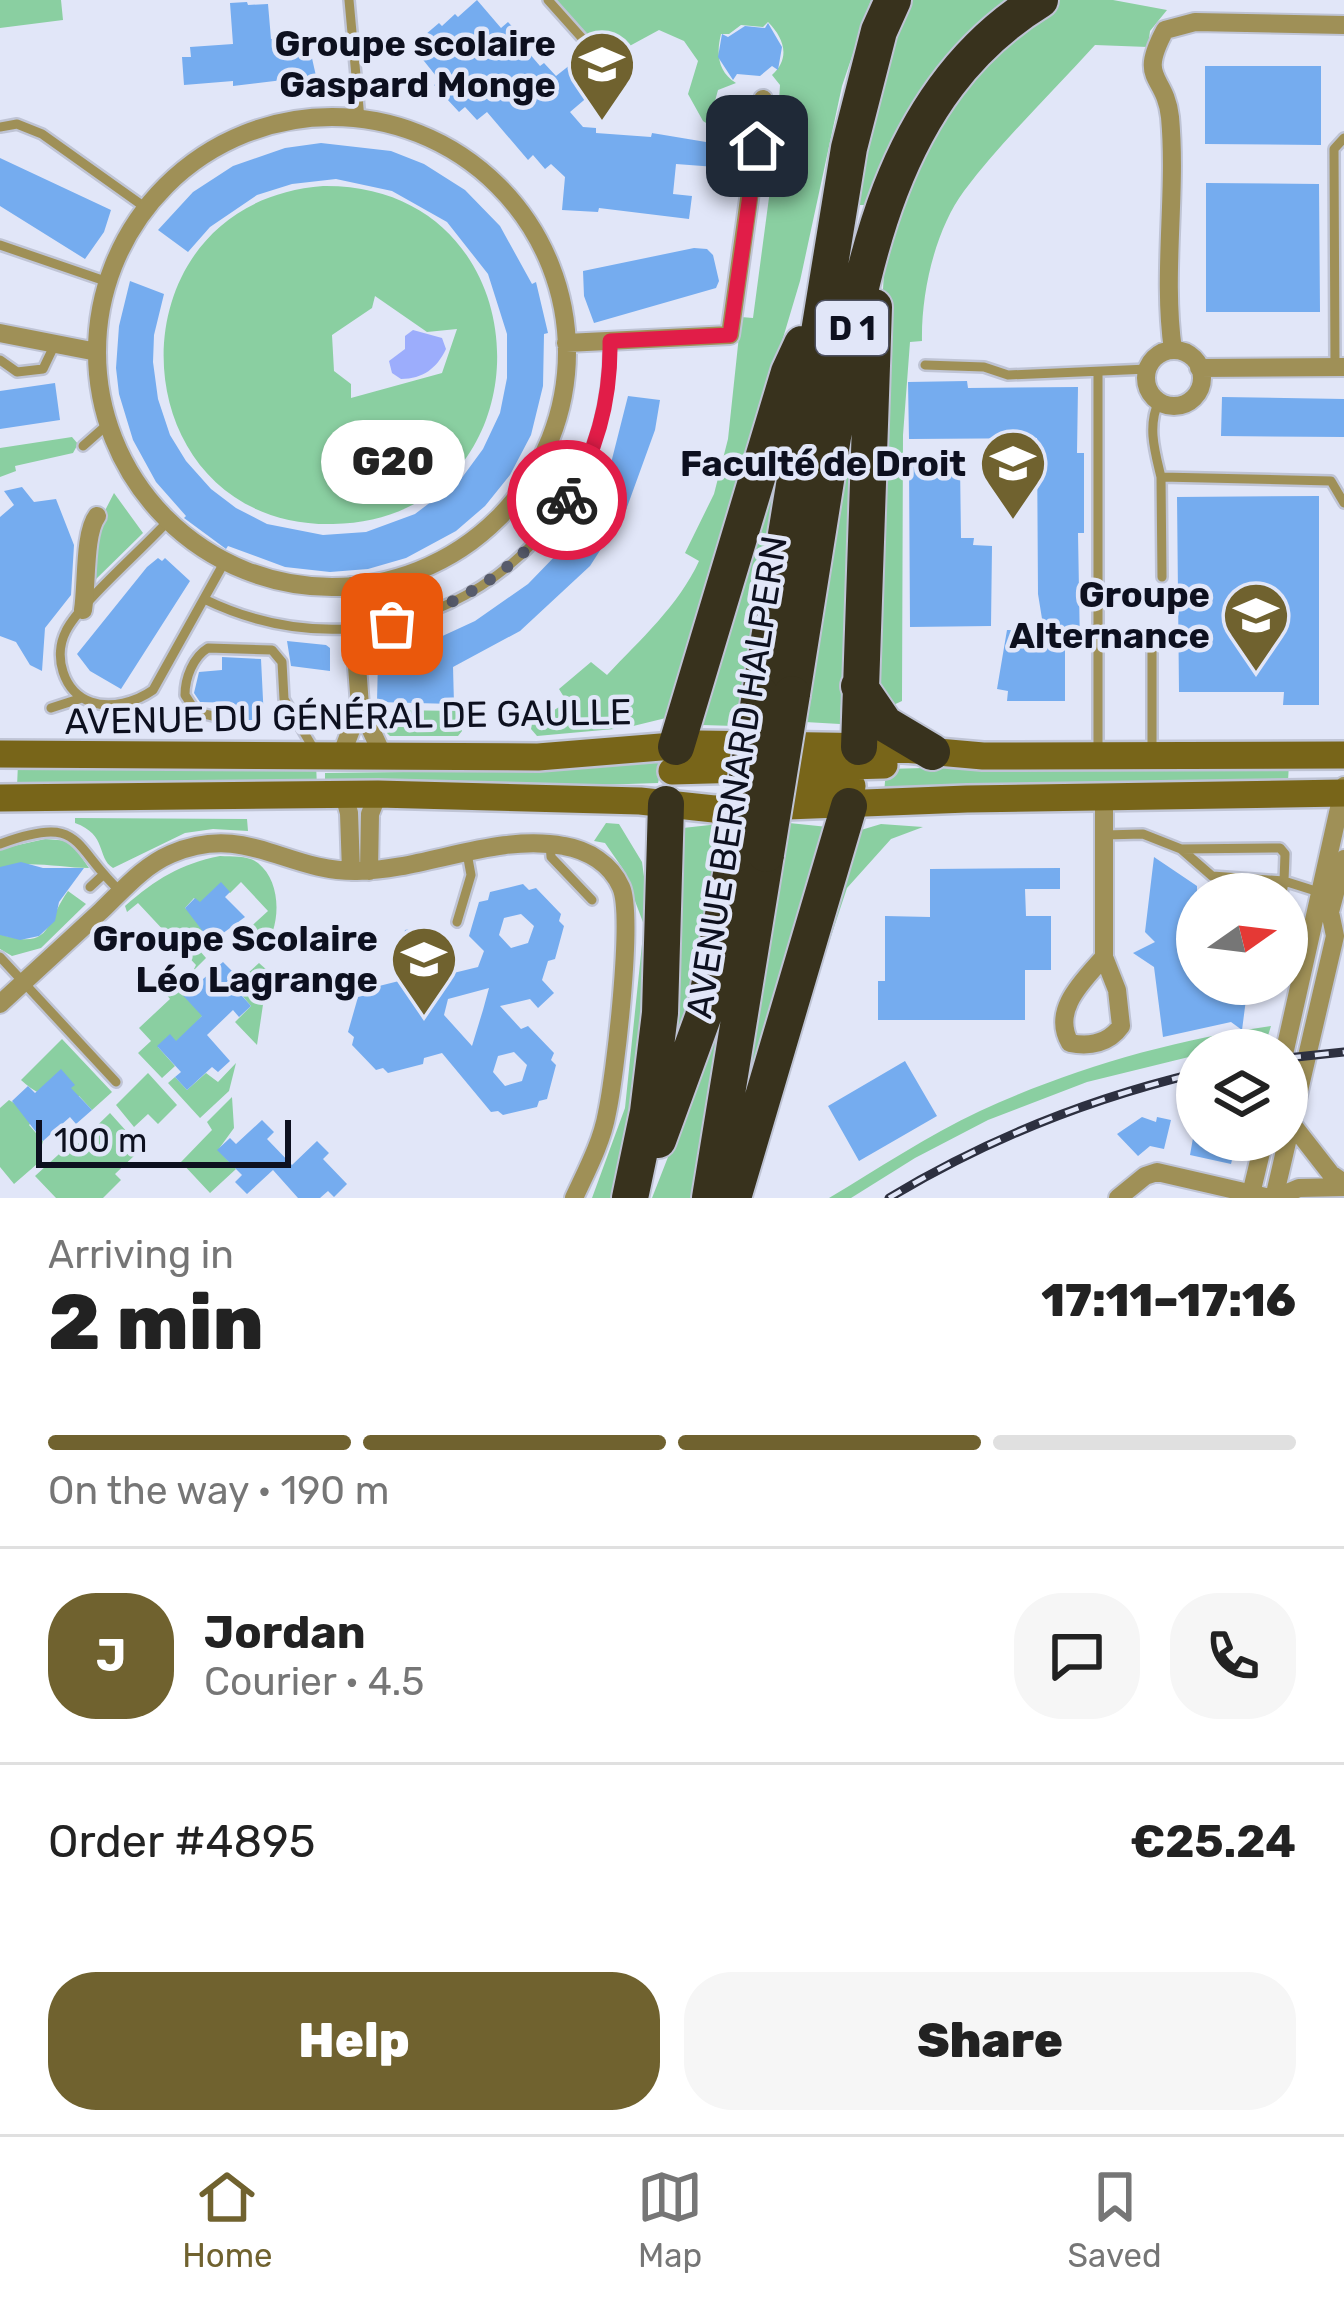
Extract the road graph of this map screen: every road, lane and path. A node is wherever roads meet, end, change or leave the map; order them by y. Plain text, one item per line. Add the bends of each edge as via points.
1 (350, 0) edge
2 (548, 0) edge
3 (893, 0) edge
4 (1032, 5) edge
5 (1344, 26) edge
6 (590, 47) dead end
7 (763, 99) dead end
8 (360, 119) junction
9 (0, 127) edge
10 (1344, 138) edge
11 (146, 208) junction
12 (874, 230) junction
13 (0, 245) edge
14 (1339, 265) edge
15 (107, 282) junction
16 (824, 298) junction
17 (1339, 307) edge
18 (0, 333) edge
19 (610, 341) junction
20 (566, 343) junction
21 (54, 346) junction
22 (1173, 350) junction
23 (97, 352) junction
24 (0, 360) edge
25 (926, 365) dead end
26 (1339, 367) edge
27 (1199, 368) junction
28 (1148, 369) junction
29 (1098, 374) junction
30 (1159, 401) junction
31 (108, 424) junction
32 (83, 446) dead end
33 (1161, 477) junction
34 (1344, 503) edge
35 (98, 516) dead end
36 (168, 521) junction
37 (225, 561) junction
38 (1162, 577) dead end
39 (351, 586) junction
40 (204, 599) junction
41 (83, 610) junction
42 (354, 629) junction
43 (1153, 632) dead end
44 (860, 686) junction
45 (776, 694) junction
46 (82, 698) junction
47 (360, 706) junction
48 (51, 707) dead end
49 (213, 716) dead end
50 (932, 752) junction
51 (0, 754) edge
52 (1344, 754) edge
53 (329, 756) junction
54 (383, 756) junction
55 (983, 756) junction
56 (1098, 757) junction
57 (1152, 757) junction
58 (854, 776) junction
59 (671, 777) junction
60 (1343, 791) edge
61 (378, 794) junction
62 (344, 795) junction
63 (0, 798) edge
64 (1104, 799) junction
65 (1104, 835) junction
66 (0, 844) edge
67 (550, 844) junction
68 (1180, 849) junction
69 (467, 853) junction
70 (751, 854) junction
71 (1344, 859) edge
72 (360, 871) junction
73 (1208, 873) edge
74 (1284, 873) edge
75 (104, 874) junction
76 (90, 887) dead end
77 (1308, 888) edge
78 (121, 892) junction
79 (1322, 892) junction
80 (592, 900) dead end
81 (1344, 905) edge
82 (457, 922) dead end
83 (1340, 937) edge
84 (1104, 956) junction
85 (0, 957) edge
86 (24, 982) junction
87 (0, 1004) edge
88 (1291, 1029) edge
89 (1308, 1062) edge
90 (116, 1082) dead end
91 (1308, 1146) edge
92 (1264, 1161) edge
93 (1278, 1161) edge
94 (1344, 1185) edge
95 (1264, 1197) edge
96 (574, 1198) edge
97 (632, 1198) edge
98 (710, 1198) edge
99 (733, 1198) edge
100 (1118, 1198) edge

1 - 8 lane
2 - 6 lane
3 - 16 highway, AVENUE BERNARD HALPERN / D 1 via 857,112
4 - 12 highway, AVENUE BERNARD HALPERN / D 1 via 976,52 928,110
5 - 22 street via 1195,22 1165,30 1156,46 1151,72 1169,111
7 - 19 street via 730,335
8 - 11 street via 254,130 194,162
8 - 20 street via 440,144 505,193 548,262
9 - 11 lane via 42,134
10 - 14 lane via 1334,149
11 - 15 street
12 - 44 highway
12 - 45 highway, AVENUE BERNARD HALPERN / D 1
13 - 15 lane
14 - 17 lane
15 - 23 street
16 - 45 highway, AVENUE BERNARD HALPERN / D 1
16 - 59 highway via 789,372
17 - 26 lane
18 - 21 street
19 - 20 street
19 - 42 lane via 597,435 543,534 508,568 453,602
20 - 39 street via 556,422 510,506 434,563
21 - 23 street
21 - 24 lane via 43,369 17,372
22 - 27 street
22 - 28 street
23 - 31 street
25 - 29 lane
26 - 27 street
27 - 30 street via 1201,385 1191,400
28 - 29 lane
28 - 30 street
29 - 56 lane
30 - 33 lane via 1152,440
31 - 32 lane
31 - 36 street via 134,479
33 - 34 lane via 1331,481
33 - 38 lane
35 - 41 street via 90,526
36 - 37 street
36 - 41 lane
37 - 39 street via 288,583
37 - 40 lane
39 - 42 street
40 - 42 lane via 280,626
40 - 46 lane via 153,690 121,703
41 - 46 lane via 61,651 64,676
42 - 47 street
43 - 57 lane
44 - 50 highway via 885,724
44 - 58 highway
45 - 70 highway, AVENUE BERNARD HALPERN / D 1, bridge
46 - 48 lane
47 - 53 street
47 - 54 street
49 - 53 lane via 196,712 185,695 187,676 208,648 272,650 282,662 284,699
50 - 55 main road, AVENUE DU GÉNÉRAL DE GAULLE
50 - 58 main road, AVENUE DU GÉNÉRAL DE GAULLE
51 - 53 main road, AVENUE DU GÉNÉRAL DE GAULLE
52 - 57 main road, AVENUE DU GÉNÉRAL DE GAULLE
53 - 54 main road, AVENUE DU GÉNÉRAL DE GAULLE
54 - 59 main road, AVENUE DU GÉNÉRAL DE GAULLE via 538,757
55 - 56 main road, AVENUE DU GÉNÉRAL DE GAULLE
55 - 58 main road
56 - 57 main road, AVENUE DU GÉNÉRAL DE GAULLE
58 - 59 main road, AVENUE DU GÉNÉRAL DE GAULLE
58 - 59 main road, AVENUE DU GÉNÉRAL DE GAULLE via 714,808
58 - 64 main road, AVENUE DU GÉNÉRAL DE GAULLE via 967,799
58 - 99 highway
59 - 61 main road, AVENUE DU GÉNÉRAL DE GAULLE via 568,798
59 - 97 highway via 660,1012
60 - 64 main road, AVENUE DU GÉNÉRAL DE GAULLE
60 - 79 street
61 - 62 main road, AVENUE DU GÉNÉRAL DE GAULLE
61 - 72 street
62 - 63 main road, AVENUE DU GÉNÉRAL DE GAULLE
62 - 72 street
64 - 65 street
65 - 68 lane via 1143,834
65 - 84 street
66 - 75 lane via 37,833 71,836
67 - 69 street
67 - 80 lane via 551,857
67 - 96 street via 601,861 621,887 628,920 607,1116
68 - 73 lane
68 - 74 lane via 1280,848
69 - 72 street
69 - 82 lane via 471,875
70 - 97 highway, AVENUE BERNARD HALPERN / D 1 via 703,1017
70 - 98 highway, AVENUE BERNARD HALPERN / D 1
71 - 83 street via 1330,912
72 - 78 street via 217,843 171,854
75 - 76 lane
75 - 78 lane
77 - 79 lane
78 - 86 street
79 - 88 street
81 - 83 street
83 - 89 street
84 - 84 street via 1063,1010 1070,1043 1102,1041 1121,1026
85 - 86 lane
86 - 87 street
86 - 90 lane
91 - 94 street
92 - 95 street
93 - 95 street
94 - 95 street
95 - 100 street via 1157,1172

